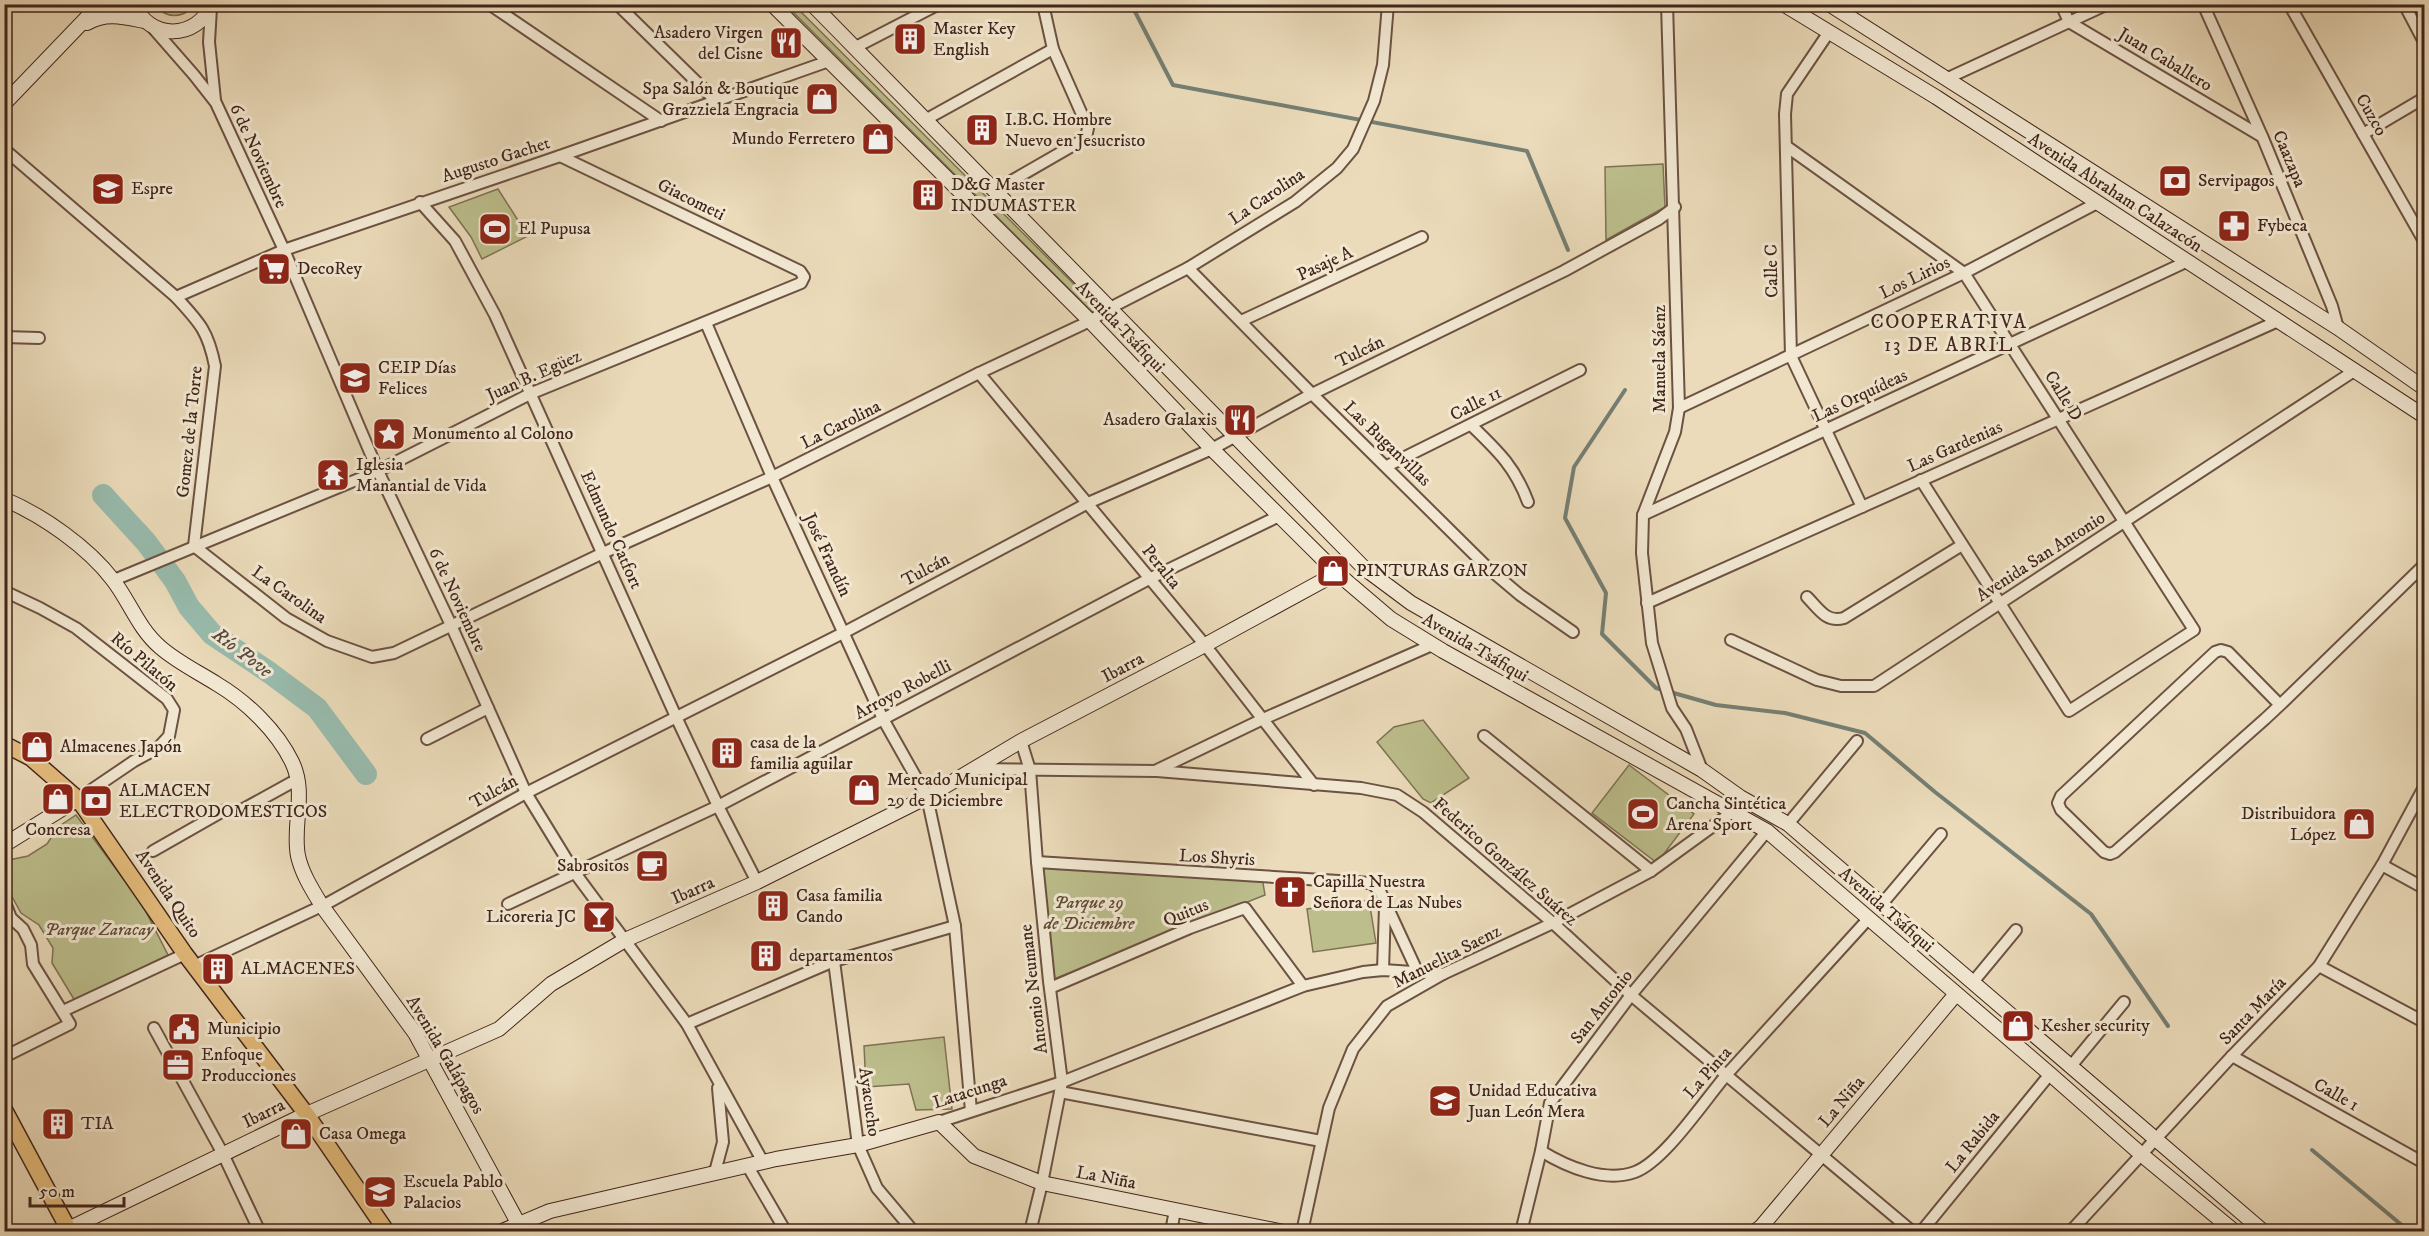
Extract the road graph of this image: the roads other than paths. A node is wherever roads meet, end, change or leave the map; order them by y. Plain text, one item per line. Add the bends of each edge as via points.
1 (100, 4) edge
2 (134, 4) edge
3 (617, 4) edge
4 (772, 4) edge
5 (812, 4) edge
6 (939, 4) edge
7 (1043, 4) edge
8 (1388, 4) edge
9 (1668, 4) edge
10 (1783, 4) edge
11 (1829, 4) edge
12 (2061, 4) edge
13 (2108, 4) edge
14 (2203, 4) edge
15 (2289, 4) edge
16 (2404, 4) edge
17 (212, 5) edge
18 (493, 5) edge
19 (926, 7) edge
20 (2069, 22) junction
21 (147, 23) junction
22 (1829, 32) junction
23 (66, 39) junction
24 (2424, 42) edge
25 (854, 48) junction
26 (1053, 49) junction
27 (829, 61) junction
28 (1948, 78) junction
29 (2424, 98) edge
30 (716, 101) junction
31 (216, 103) junction
32 (4, 104) edge
33 (925, 120) junction
34 (661, 121) junction
35 (2363, 134) junction
36 (2262, 136) junction
37 (1786, 146) junction
38 (4, 148) edge
39 (561, 156) junction
40 (994, 191) junction
41 (420, 202) junction
42 (2097, 203) junction
43 (1675, 207) junction
44 (1422, 237) dead end
45 (2424, 241) edge
46 (284, 250) junction
47 (2188, 261) junction
48 (1188, 268) junction
49 (1964, 273) junction
50 (804, 278) joint
51 (176, 297) junction
52 (1110, 308) junction
53 (1090, 321) junction
54 (1241, 321) junction
55 (2278, 321) junction
56 (706, 323) junction
57 (2338, 328) junction
58 (4, 337) edge
59 (39, 338) dead end
60 (2011, 344) junction
61 (1791, 356) junction
62 (1580, 370) dead end
63 (2354, 371) junction
64 (980, 373) junction
65 (2424, 388) edge
66 (532, 393) junction
67 (1312, 394) junction
68 (1679, 408) junction
69 (2424, 416) edge
70 (2058, 418) junction
71 (1471, 425) junction
72 (1826, 430) junction
73 (1234, 437) junction
74 (1212, 449) junction
75 (1387, 466) junction
76 (378, 471) junction
77 (772, 477) junction
78 (1921, 480) junction
79 (4, 499) edge
80 (1088, 502) junction
81 (1528, 502) dead end
82 (1862, 507) junction
83 (1644, 515) junction
84 (1279, 516) junction
85 (2124, 522) junction
86 (1962, 545) junction
87 (194, 546) junction
88 (603, 553) junction
89 (2424, 565) edge
90 (1337, 573) junction
91 (1149, 579) junction
92 (114, 580) junction
93 (4, 591) edge
94 (1807, 597) dead end
95 (1647, 603) junction
96 (1999, 604) junction
97 (451, 625) junction
98 (845, 632) junction
99 (1573, 632) dead end
100 (1731, 640) dead end
101 (1205, 645) junction
102 (1432, 645) junction
103 (2280, 705) junction
104 (488, 708) junction
105 (677, 719) junction
106 (883, 719) junction
107 (1263, 719) junction
108 (1484, 736) dead end
109 (427, 739) dead end
110 (1021, 741) junction
111 (1857, 741) dead end
112 (4, 744) edge
113 (974, 769) junction
114 (1030, 770) junction
115 (1702, 770) junction
116 (1157, 771) junction
117 (298, 779) junction
118 (1314, 784) junction
119 (2424, 787) edge
120 (526, 793) junction
121 (927, 798) junction
122 (78, 799) junction
123 (718, 806) junction
124 (1731, 813) junction
125 (1788, 824) junction
126 (1767, 831) junction
127 (1941, 834) dead end
128 (4, 845) edge
129 (153, 851) dead end
130 (1037, 862) junction
131 (2382, 865) junction
132 (1651, 870) junction
133 (575, 873) junction
134 (758, 882) junction
135 (2424, 888) edge
136 (4, 900) edge
137 (508, 904) dead end
138 (1385, 904) junction
139 (1881, 905) junction
140 (321, 906) junction
141 (1869, 918) junction
142 (1553, 923) junction
143 (955, 926) junction
144 (2016, 930) dead end
145 (625, 940) junction
146 (190, 960) junction
147 (834, 961) junction
148 (2319, 966) junction
149 (1383, 970) junction
150 (1418, 973) junction
151 (1443, 974) junction
152 (1973, 982) junction
153 (1303, 986) junction
154 (1050, 988) junction
155 (1631, 994) junction
156 (1956, 994) junction
157 (2124, 1002) dead end
158 (63, 1011) junction
159 (2424, 1022) edge
160 (687, 1024) junction
161 (154, 1028) dead end
162 (2232, 1056) junction
163 (4, 1057) edge
164 (432, 1060) junction
165 (2071, 1066) junction
166 (2050, 1074) junction
167 (1727, 1075) junction
168 (718, 1082) junction
169 (1061, 1087) junction
170 (4, 1109) edge
171 (971, 1111) junction
172 (307, 1114) junction
173 (939, 1122) junction
174 (2156, 1139) junction
175 (1321, 1142) junction
176 (858, 1144) junction
177 (1541, 1151) junction
178 (223, 1154) junction
179 (1822, 1154) junction
180 (2142, 1155) junction
181 (763, 1162) junction
182 (2424, 1163) edge
183 (747, 1165) junction
184 (715, 1172) junction
185 (1042, 1183) junction
186 (1174, 1210) junction
187 (521, 1227) edge
188 (67, 1230) edge
189 (260, 1232) edge
190 (387, 1232) edge
191 (500, 1232) edge
192 (786, 1232) edge
193 (914, 1232) edge
194 (1030, 1232) edge
195 (1171, 1232) edge
196 (1284, 1232) edge
197 (1302, 1232) edge
198 (1521, 1232) edge
199 (1754, 1232) edge
200 (1913, 1232) edge
201 (1921, 1232) edge
202 (2070, 1232) edge
203 (2235, 1232) edge
204 (2264, 1232) edge

1 - 23 main road
2 - 21 main road
3 - 30 street
4 - 27 main road, Avenida Tsáfiqui
5 - 25 main road, Avenida Tsáfiqui
6 - 19 street
7 - 26 street
8 - 48 street, La Carolina via 1383,65 1374,101 1353,149 1337,168 1295,202
9 - 43 street, Manuela Sáenz
10 - 22 main road, Avenida Abraham Calazacón
11 - 28 main road, Avenida Abraham Calazacón
12 - 20 street
13 - 20 street
14 - 36 street, Caazapa
15 - 35 street, Cuzco
16 - 24 street
17 - 21 main road via 204,18 186,30 164,31
17 - 31 street, 6 de Noviembre via 208,42
18 - 34 street
19 - 25 street
20 - 28 street
20 - 36 street, Juan Caballero
21 - 23 main road via 118,16 98,17
21 - 31 street, 6 de Noviembre
22 - 37 street, Calle C via 1787,94
22 - 42 main road, Avenida Abraham Calazacón
23 - 32 main road
25 - 33 main road, Avenida Tsáfiqui
26 - 33 street
26 - 40 street via 1088,128 1086,138
27 - 30 street, Augusto Gachet
27 - 53 main road, Avenida Tsáfiqui
28 - 57 main road, Avenida Abraham Calazacón
29 - 35 street
30 - 34 street, Augusto Gachet
31 - 46 street, 6 de Noviembre
33 - 40 main road, Avenida Tsáfiqui
34 - 39 street, Augusto Gachet
35 - 45 street, Cuzco
36 - 57 street, Caazapa
37 - 49 street, Calle D
37 - 61 street, Calle C
38 - 51 street, Gomez de la Torre
39 - 41 street, Augusto Gachet
39 - 50 street, Giacometi via 800,271
40 - 52 main road, Avenida Tsáfiqui
41 - 46 street, Augusto Gachet
41 - 66 street, Edmundo Catfort via 455,241
42 - 47 main road, Avenida Abraham Calazacón
42 - 49 street, Los Lirios
43 - 67 street, Tulcán via 1564,271
43 - 68 street, Manuela Sáenz
44 - 54 street, Pasaje A
46 - 51 street, Augusto Gachet
46 - 76 street, 6 de Noviembre
47 - 55 main road, Avenida Abraham Calazacón
47 - 60 street, Las Orquídeas
48 - 52 street, La Carolina
48 - 54 street, Las Buganvillas
49 - 60 street, Calle D
49 - 61 street, Los Lirios
50 - 56 street, Juan B. Egüez via 801,283
51 - 87 street, Gomez de la Torre via 210,341 215,366
52 - 53 street, La Carolina
52 - 73 main road, Avenida Tsáfiqui
53 - 64 street, La Carolina
53 - 74 main road, Avenida Tsáfiqui
54 - 67 street, Las Buganvillas
55 - 63 main road, Avenida Abraham Calazacón
55 - 70 street, Las Gardenias
56 - 66 street, Juan B. Egüez
56 - 77 street, José Frandín
57 - 65 main road, Avenida Abraham Calazacón
58 - 59 street
60 - 70 street, Calle D
60 - 72 street, Las Orquídeas
61 - 68 street, Los Lirios
61 - 72 street, Calle C
62 - 71 street, Calle 11
63 - 69 main road, Avenida Abraham Calazacón
63 - 85 street, Avenida San Antonio
64 - 77 street, La Carolina
64 - 80 street, Peralta
66 - 76 street, Juan B. Egüez
66 - 88 street, Edmundo Catfort
67 - 73 street, Tulcán
67 - 75 street, Las Buganvillas
68 - 83 street, Manuela Sáenz via 1675,432
70 - 78 street, Las Gardenias
70 - 85 street, Calle D
71 - 75 street, Calle 11
71 - 81 street via 1503,456 1520,480
72 - 82 street, Calle C
72 - 83 street, Las Orquídeas
73 - 74 street, Tulcán
73 - 115 main road, Avenida Tsáfiqui via 1364,568 1410,603
74 - 80 street, Tulcán
74 - 84 main road, Avenida Tsáfiqui
75 - 99 street, Las Buganvillas via 1488,568
76 - 87 street, Juan B. Egüez
76 - 97 street, 6 de Noviembre
77 - 88 street, La Carolina
77 - 98 street, José Frandín
78 - 82 street, Las Gardenias
78 - 86 street
79 - 92 main road via 26,508 57,529
80 - 91 street, Peralta
80 - 98 street, Tulcán
82 - 95 street, Las Gardenias
83 - 95 street, Manuela Sáenz via 1642,553
84 - 90 main road, Avenida Tsáfiqui
84 - 91 street, Arroyo Robelli
85 - 96 street, Avenida San Antonio
85 - 96 street, Calle D via 2194,630 2069,711
86 - 94 street via 1844,618 1826,618
86 - 96 street
87 - 92 street, Juan B. Egüez
87 - 97 street, La Carolina via 286,618 327,641 372,657 394,653
88 - 97 street, La Carolina
88 - 105 street, Edmundo Catfort
89 - 103 street
90 - 101 main road, Ibarra
90 - 102 main road, Avenida Tsáfiqui via 1391,619
91 - 101 street, Peralta
91 - 106 street, Arroyo Robelli
92 - 117 main road via 141,626 156,643 236,696 263,722 285,749
93 - 122 street, Río Pilatón via 76,628 167,699 174,710 169,736 158,748
95 - 115 street, Manuela Sáenz via 1652,643 1664,684
96 - 100 street, Avenida San Antonio via 1874,686 1841,686 1817,680
97 - 104 street, 6 de Noviembre
98 - 105 street, Tulcán
98 - 106 street, José Frandín
101 - 107 street, Peralta
101 - 110 main road, Ibarra
102 - 107 street
102 - 124 main road, Avenida Tsáfiqui
103 - 103 street via 2115,852 2104,852 2061,810 2061,796 2215,652 2228,652
104 - 109 street
104 - 120 street, 6 de Noviembre
105 - 120 street, Tulcán
105 - 123 street, Edmundo Catfort
106 - 121 street, José Frandín
106 - 123 street, Arroyo Robelli
107 - 116 street
107 - 118 street, Peralta
108 - 132 street
110 - 113 main road, Ibarra
110 - 114 street, Antonio Neumane
111 - 125 street
112 - 122 main road, Avenida Quito via 31,758
113 - 114 street, Federico González Suárez
113 - 121 main road, Ibarra
114 - 116 street, Federico González Suárez
114 - 130 street, Antonio Neumane
115 - 125 main road, Avenida Tsáfiqui
116 - 118 street, Federico González Suárez
117 - 129 street via 238,812 225,810
117 - 140 main road, Avenida Galápagos via 298,856
118 - 142 street, Federico González Suárez via 1397,795 1423,812
119 - 131 street, Santa María
120 - 133 street, 6 de Noviembre
120 - 140 street, Tulcán
121 - 134 main road, Ibarra
121 - 143 street
122 - 128 main road
122 - 146 main road, Avenida Quito
123 - 133 street, Arroyo Robelli
123 - 134 street, Edmundo Catfort
124 - 126 main road, Avenida Tsáfiqui
124 - 132 street, Manuelita Saenz
125 - 139 main road, Avenida Tsáfiqui
126 - 141 main road, Avenida Tsáfiqui
126 - 155 street, San Antonio
127 - 139 street
130 - 138 street, Los Shyris via 1371,883 1380,891
130 - 154 street, Antonio Neumane
131 - 135 street
131 - 148 street, Santa María
132 - 142 street, Manuelita Saenz
133 - 137 street, Arroyo Robelli
133 - 145 street, 6 de Noviembre
134 - 145 main road, Ibarra
136 - 158 street via 11,918 23,929 31,945 33,964
138 - 149 street
138 - 150 street, Los Shyris
139 - 152 main road, Avenida Tsáfiqui
140 - 146 street, Tulcán
140 - 164 main road, Avenida Galápagos
141 - 156 main road, Avenida Tsáfiqui
141 - 167 street, La Pinta
142 - 151 street, Manuelita Saenz
142 - 155 street, Federico González Suárez
143 - 147 street
143 - 171 street
144 - 152 street
145 - 160 street, 6 de Noviembre
145 - 164 main road, Ibarra via 551,984 499,1029
146 - 158 street, Tulcán
146 - 172 main road, Avenida Quito
147 - 160 street
147 - 176 street, Ayacucho
148 - 159 street
148 - 162 street, Santa María
149 - 150 street, Latacunga
149 - 153 street, Latacunga
150 - 151 street, Latacunga
151 - 175 street, Manuelita Saenz via 1387,1006 1353,1049 1329,1108
152 - 165 main road, Avenida Tsáfiqui
153 - 154 street, Quitus via 1245,908
153 - 169 street, Latacunga
154 - 169 street, Antonio Neumane
155 - 167 street, Federico González Suárez
155 - 177 street, San Antonio via 1550,1102
156 - 166 main road, Avenida Tsáfiqui
156 - 179 main road, La Niña
157 - 165 street
158 - 163 street via 70,1024
160 - 168 street, 6 de Noviembre
161 - 178 street
162 - 174 street, Santa María
162 - 182 street, Calle 1
164 - 172 main road, Ibarra
164 - 187 main road, Avenida Galápagos
165 - 174 main road, Avenida Tsáfiqui
166 - 180 main road, Avenida Tsáfiqui
166 - 201 street, La Rabida
167 - 177 street, La Pinta via 1663,1152 1638,1171 1618,1177 1600,1175 1555,1160
167 - 179 street, Federico González Suárez
168 - 181 street, 6 de Noviembre
168 - 184 street, 6 de Noviembre via 723,1142
169 - 171 street, Latacunga
169 - 175 street
169 - 185 street, Antonio Neumane
170 - 188 main road
171 - 173 street, Latacunga
172 - 178 main road, Ibarra
172 - 190 main road, Avenida Quito
173 - 176 main road, Latacunga
173 - 185 main road, La Niña via 974,1156
174 - 180 street, Santa María
174 - 204 main road, Avenida Tsáfiqui
175 - 197 street, Manuelita Saenz
176 - 181 main road, Latacunga
176 - 193 street, Ayacucho via 877,1188
177 - 198 street, San Antonio
178 - 188 main road, Ibarra
178 - 189 street
179 - 199 main road, La Niña
179 - 200 street, Federico González Suárez
180 - 202 street, Santa María
180 - 203 main road, Avenida Tsáfiqui
181 - 183 main road, Latacunga
183 - 184 main road, Latacunga
183 - 192 street
184 - 187 main road, Latacunga via 550,1211
185 - 186 main road, La Niña
185 - 194 street, Antonio Neumane
186 - 195 street
186 - 196 main road, La Niña
187 - 191 main road, Latacunga

